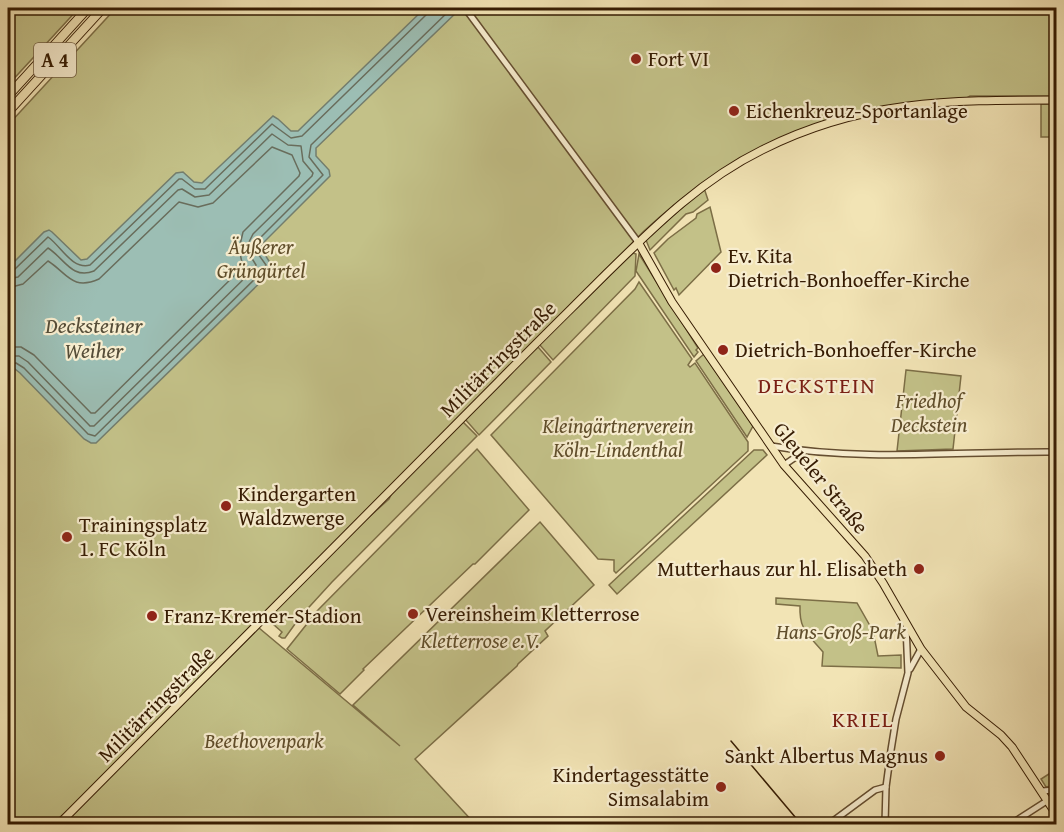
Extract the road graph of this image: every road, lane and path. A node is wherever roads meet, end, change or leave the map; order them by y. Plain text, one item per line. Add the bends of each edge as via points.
1 (88, 8) edge
2 (103, 8) edge
3 (466, 9) edge
4 (8, 96) edge
5 (1056, 100) edge
6 (8, 112) edge
7 (638, 242) junction
8 (771, 446) junction
9 (804, 451) junction
10 (1056, 452) edge
11 (784, 465) junction
12 (906, 626) junction
13 (921, 649) junction
14 (908, 673) junction
15 (886, 787) junction
16 (1056, 790) edge
17 (1042, 791) junction
18 (1056, 795) edge
19 (1048, 800) junction
20 (1056, 811) edge
21 (59, 825) edge
22 (829, 825) edge
23 (885, 825) edge
24 (1011, 825) edge

1 - 4 highway, A 4
2 - 6 highway, A 4
3 - 7 street, Gleueler Straße
5 - 7 main road, Militärringstraße via 924,103 837,120 793,135 721,172
7 - 8 main road, Gleueler Straße via 672,302
7 - 21 main road, Militärringstraße
8 - 9 street
8 - 11 main road, Gleueler Straße
9 - 10 street via 887,456
9 - 11 street
11 - 12 main road, Gleueler Straße via 870,564
12 - 13 main road, Gleueler Straße
12 - 14 street
13 - 14 street
13 - 17 main road, Gleueler Straße via 966,707 1012,747
14 - 15 street via 896,719
15 - 22 street via 875,790
15 - 23 street
16 - 17 street
17 - 19 main road, Gleueler Straße
18 - 19 street
19 - 20 main road, Gleueler Straße
19 - 24 street

